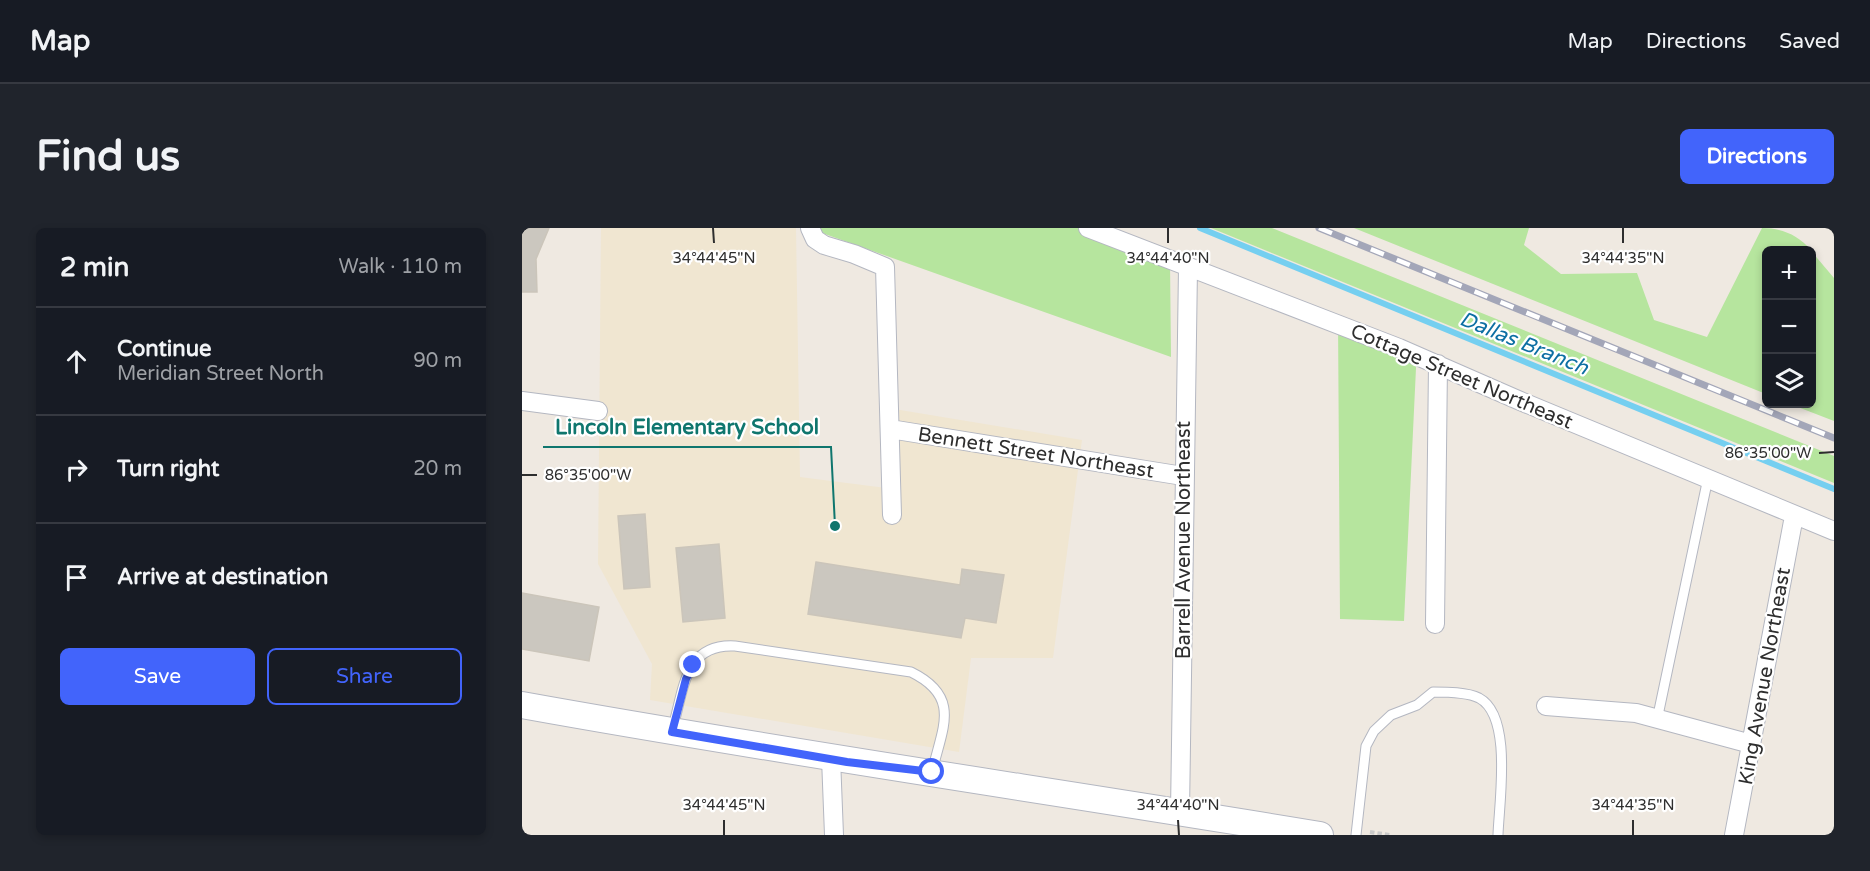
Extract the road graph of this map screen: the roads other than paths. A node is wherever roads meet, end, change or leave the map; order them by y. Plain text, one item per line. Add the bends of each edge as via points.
1 (810, 228) edge
2 (1088, 228) edge
3 (1188, 268) junction
4 (1438, 364) junction
5 (522, 401) edge
6 (598, 411) dead end
7 (890, 429) junction
8 (1183, 476) junction
9 (1708, 478) junction
10 (892, 515) dead end
11 (1794, 516) junction
12 (1834, 531) edge
13 (1435, 624) dead end
14 (522, 705) edge
15 (1546, 706) dead end
16 (1657, 720) junction
17 (672, 732) junction
18 (1751, 744) junction
19 (831, 758) junction
20 (932, 772) junction
21 (1180, 812) junction
22 (834, 835) edge
23 (1320, 835) edge
24 (1356, 835) edge
25 (1498, 835) edge
26 (1734, 835) edge

1 - 7 street via 815,239 824,245 885,267
2 - 3 street, Cottage Street Northeast
3 - 4 street, Cottage Street Northeast
3 - 8 street, Barrell Avenue Northeast
4 - 9 street, Cottage Street Northeast
4 - 13 street
5 - 6 street
7 - 8 street, Bennett Street Northeast
7 - 10 street
8 - 21 street, Barrell Avenue Northeast
9 - 11 street, Cottage Street Northeast
9 - 16 lane
11 - 12 street, Cottage Street Northeast
11 - 18 street, King Avenue Northeast
14 - 17 street
15 - 16 street via 1636,713
16 - 18 street
17 - 19 street
17 - 20 lane via 686,679 698,657 713,647 735,646 911,672 934,686 944,704 945,722
18 - 26 street, King Avenue Northeast
19 - 20 street
19 - 22 street
20 - 21 street
21 - 23 street
24 - 25 lane via 1366,746 1374,730 1391,715 1417,705 1433,692 1479,698 1495,713 1501,762

